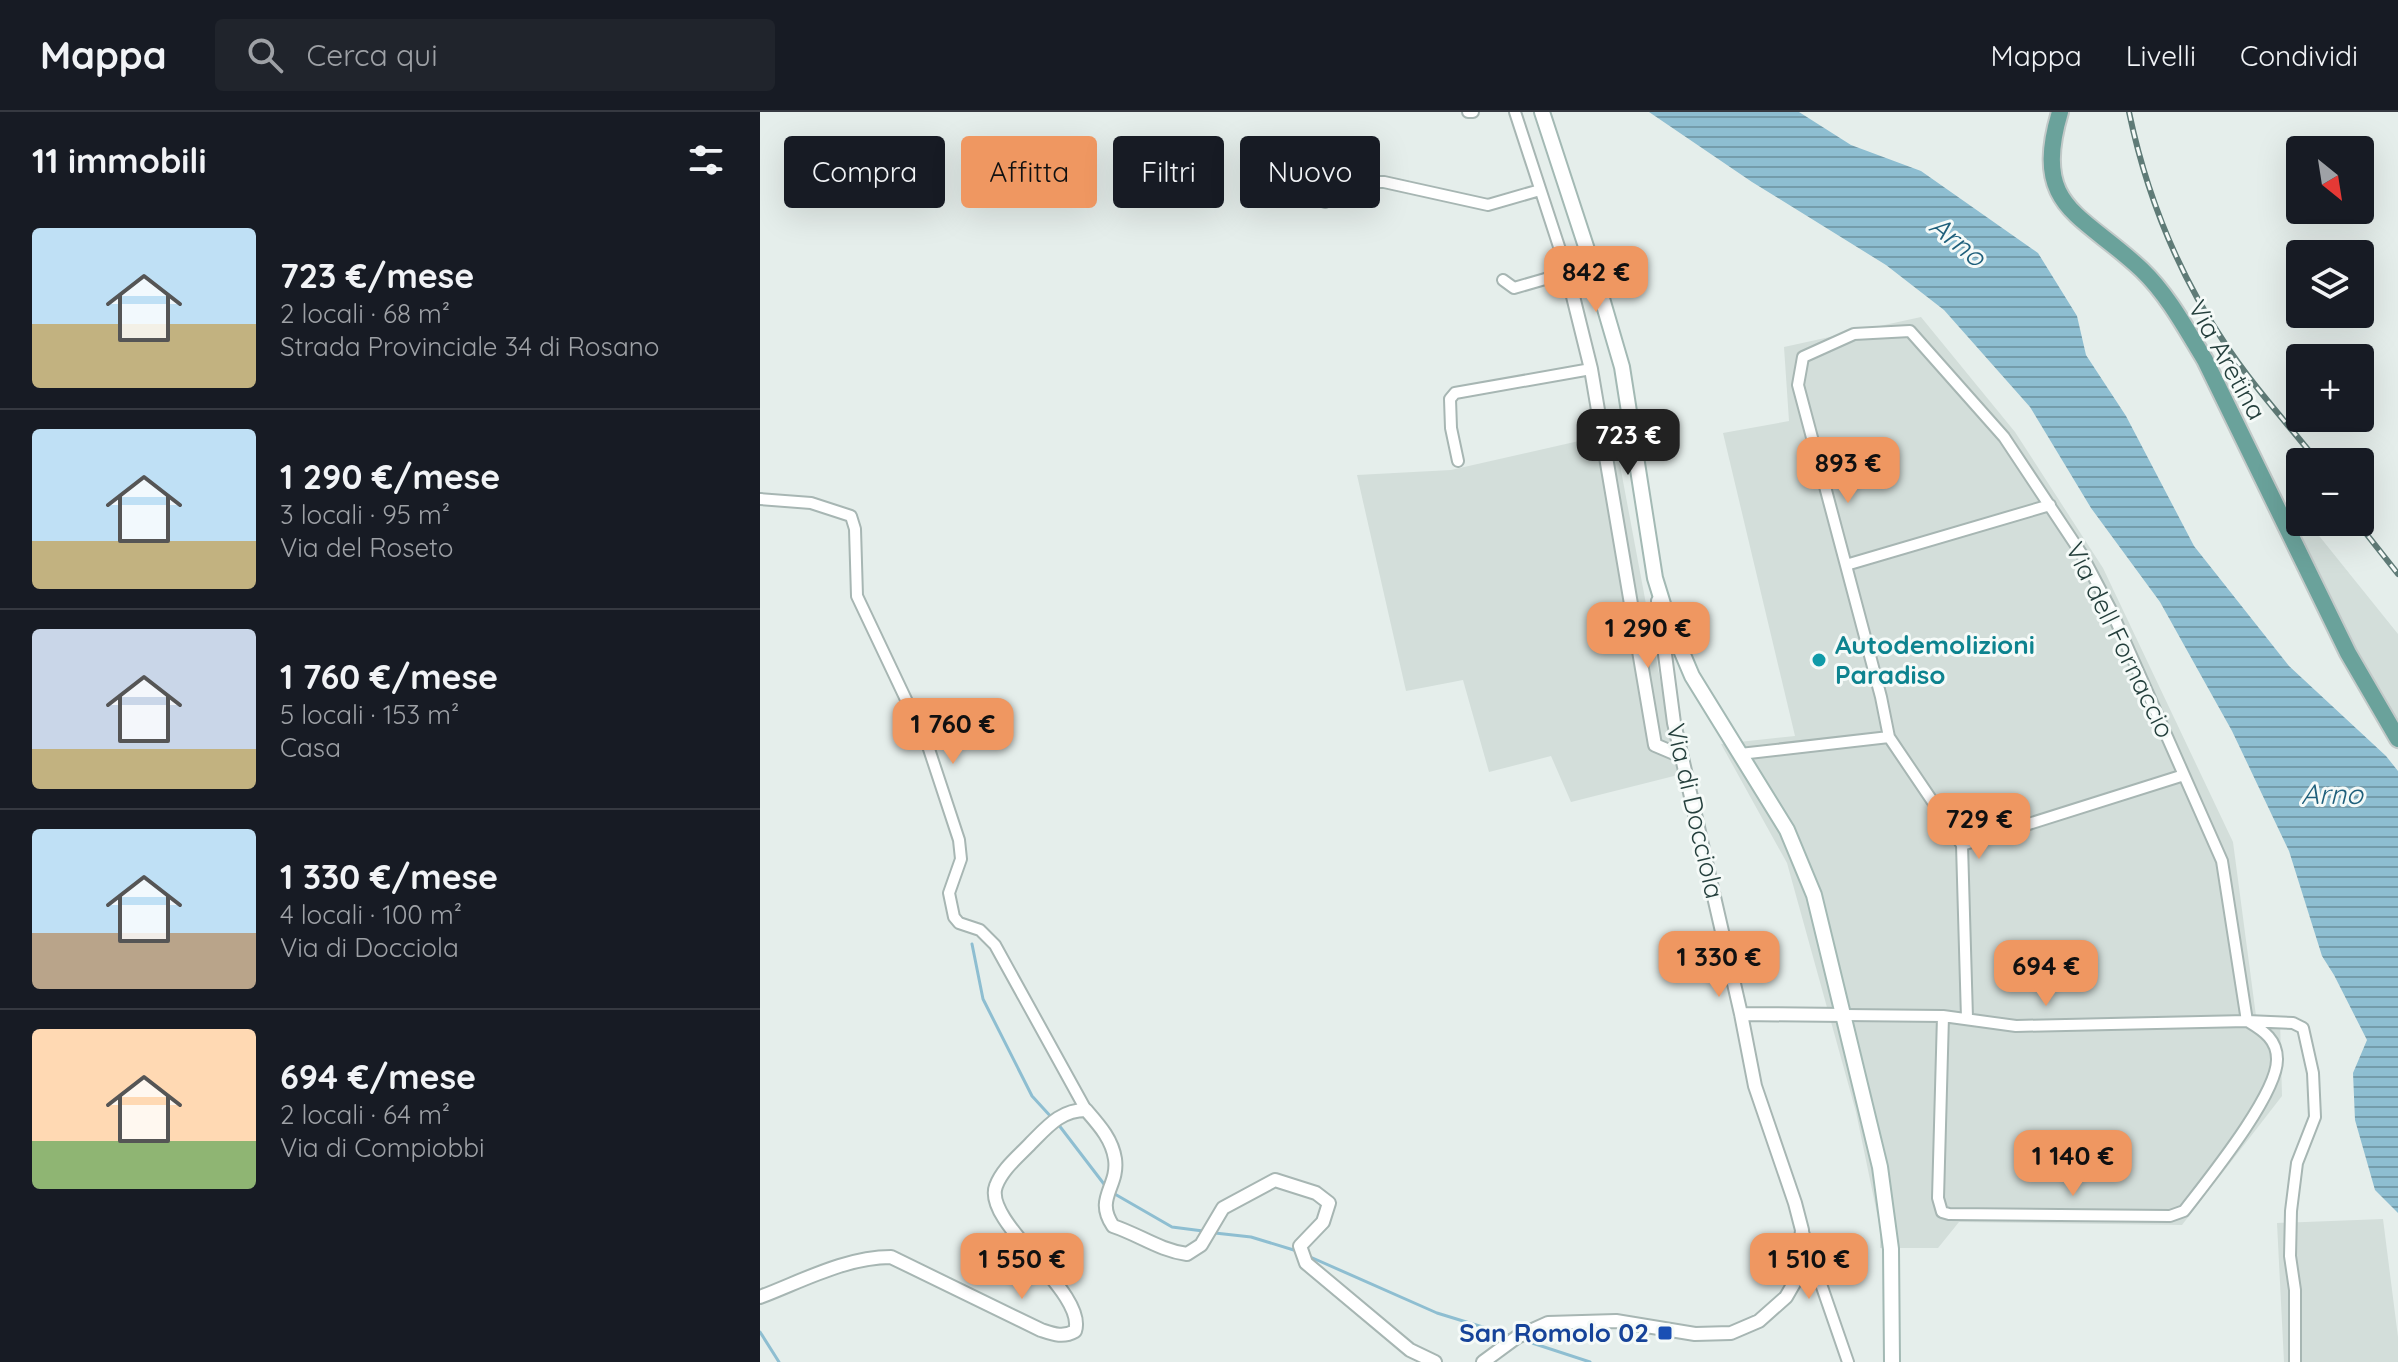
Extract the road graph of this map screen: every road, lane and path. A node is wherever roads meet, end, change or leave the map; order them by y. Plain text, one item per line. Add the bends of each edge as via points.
1 (1515, 112) edge
2 (1542, 112) edge
3 (2060, 112) edge
4 (1380, 182) edge
5 (1540, 190) junction
6 (1590, 260) junction
7 (1566, 268) junction
8 (1503, 280) dead end
9 (1591, 369) junction
10 (1458, 461) dead end
11 (760, 499) edge
12 (2050, 505) junction
13 (1846, 565) junction
14 (1655, 578) junction
15 (1889, 737) junction
16 (2398, 739) edge
17 (1740, 754) junction
18 (1681, 756) junction
19 (2184, 775) junction
20 (1962, 845) junction
21 (1741, 1014) junction
22 (1845, 1015) junction
23 (1943, 1016) junction
24 (1967, 1018) junction
25 (2247, 1021) junction
26 (1086, 1110) junction
27 (1802, 1230) junction
28 (760, 1297) edge
29 (1435, 1362) edge
30 (1483, 1362) edge
31 (1848, 1362) edge
32 (1892, 1362) edge
33 (2295, 1362) edge

1 - 5 street
2 - 6 main road
3 - 16 main road, Via Aretina via 2050,158 2056,190 2142,270 2181,320 2348,653
4 - 5 street via 1488,205
5 - 7 street
6 - 7 street
6 - 14 main road via 1622,367
7 - 8 street via 1559,275 1514,288
7 - 9 street
9 - 10 street via 1455,393 1450,399 1451,428
9 - 18 street via 1655,745
11 - 26 street via 811,503 851,516 857,596 928,746 959,840 961,859 949,893 954,917 995,945
12 - 13 street
12 - 13 street, Via dell Fornaccio via 2004,437 1910,331 1854,334 1803,357 1798,385
12 - 19 street, Via dell Fornaccio via 2111,610
13 - 15 street, Via dell Fornaccio
14 - 17 main road via 1692,676
14 - 18 street, Via di Docciola
15 - 17 street
15 - 20 street
17 - 22 main road via 1787,830 1814,895
18 - 21 street, Via di Docciola
19 - 20 street
19 - 25 street, Via dell Fornaccio via 2222,861
20 - 24 street
21 - 22 street
21 - 27 street, Via di Docciola via 1755,1086
22 - 23 street
22 - 32 main road via 1890,1235
23 - 24 street
23 - 25 street via 1938,1198 1942,1212 1949,1214 2170,1216 2184,1211 2258,1111 2277,1065 2269,1036
24 - 25 street via 2016,1026
25 - 33 street via 2303,1028 2313,1073 2315,1117 2297,1163 2291,1211
26 - 28 street via 1072,1110 1049,1124 994,1188 997,1209 1072,1307 1078,1323 1071,1334 1041,1330 891,1257 846,1264
26 - 29 street via 1105,1131 1115,1161 1105,1198 1105,1214 1113,1226 1164,1251 1187,1254 1201,1245 1223,1208 1275,1180 1316,1193 1329,1203 1323,1222 1300,1246 1306,1263 1410,1350
27 - 30 street via 1797,1278 1786,1297 1759,1321 1731,1333 1695,1334 1616,1321 1548,1323
27 - 31 street, Via di Docciola

